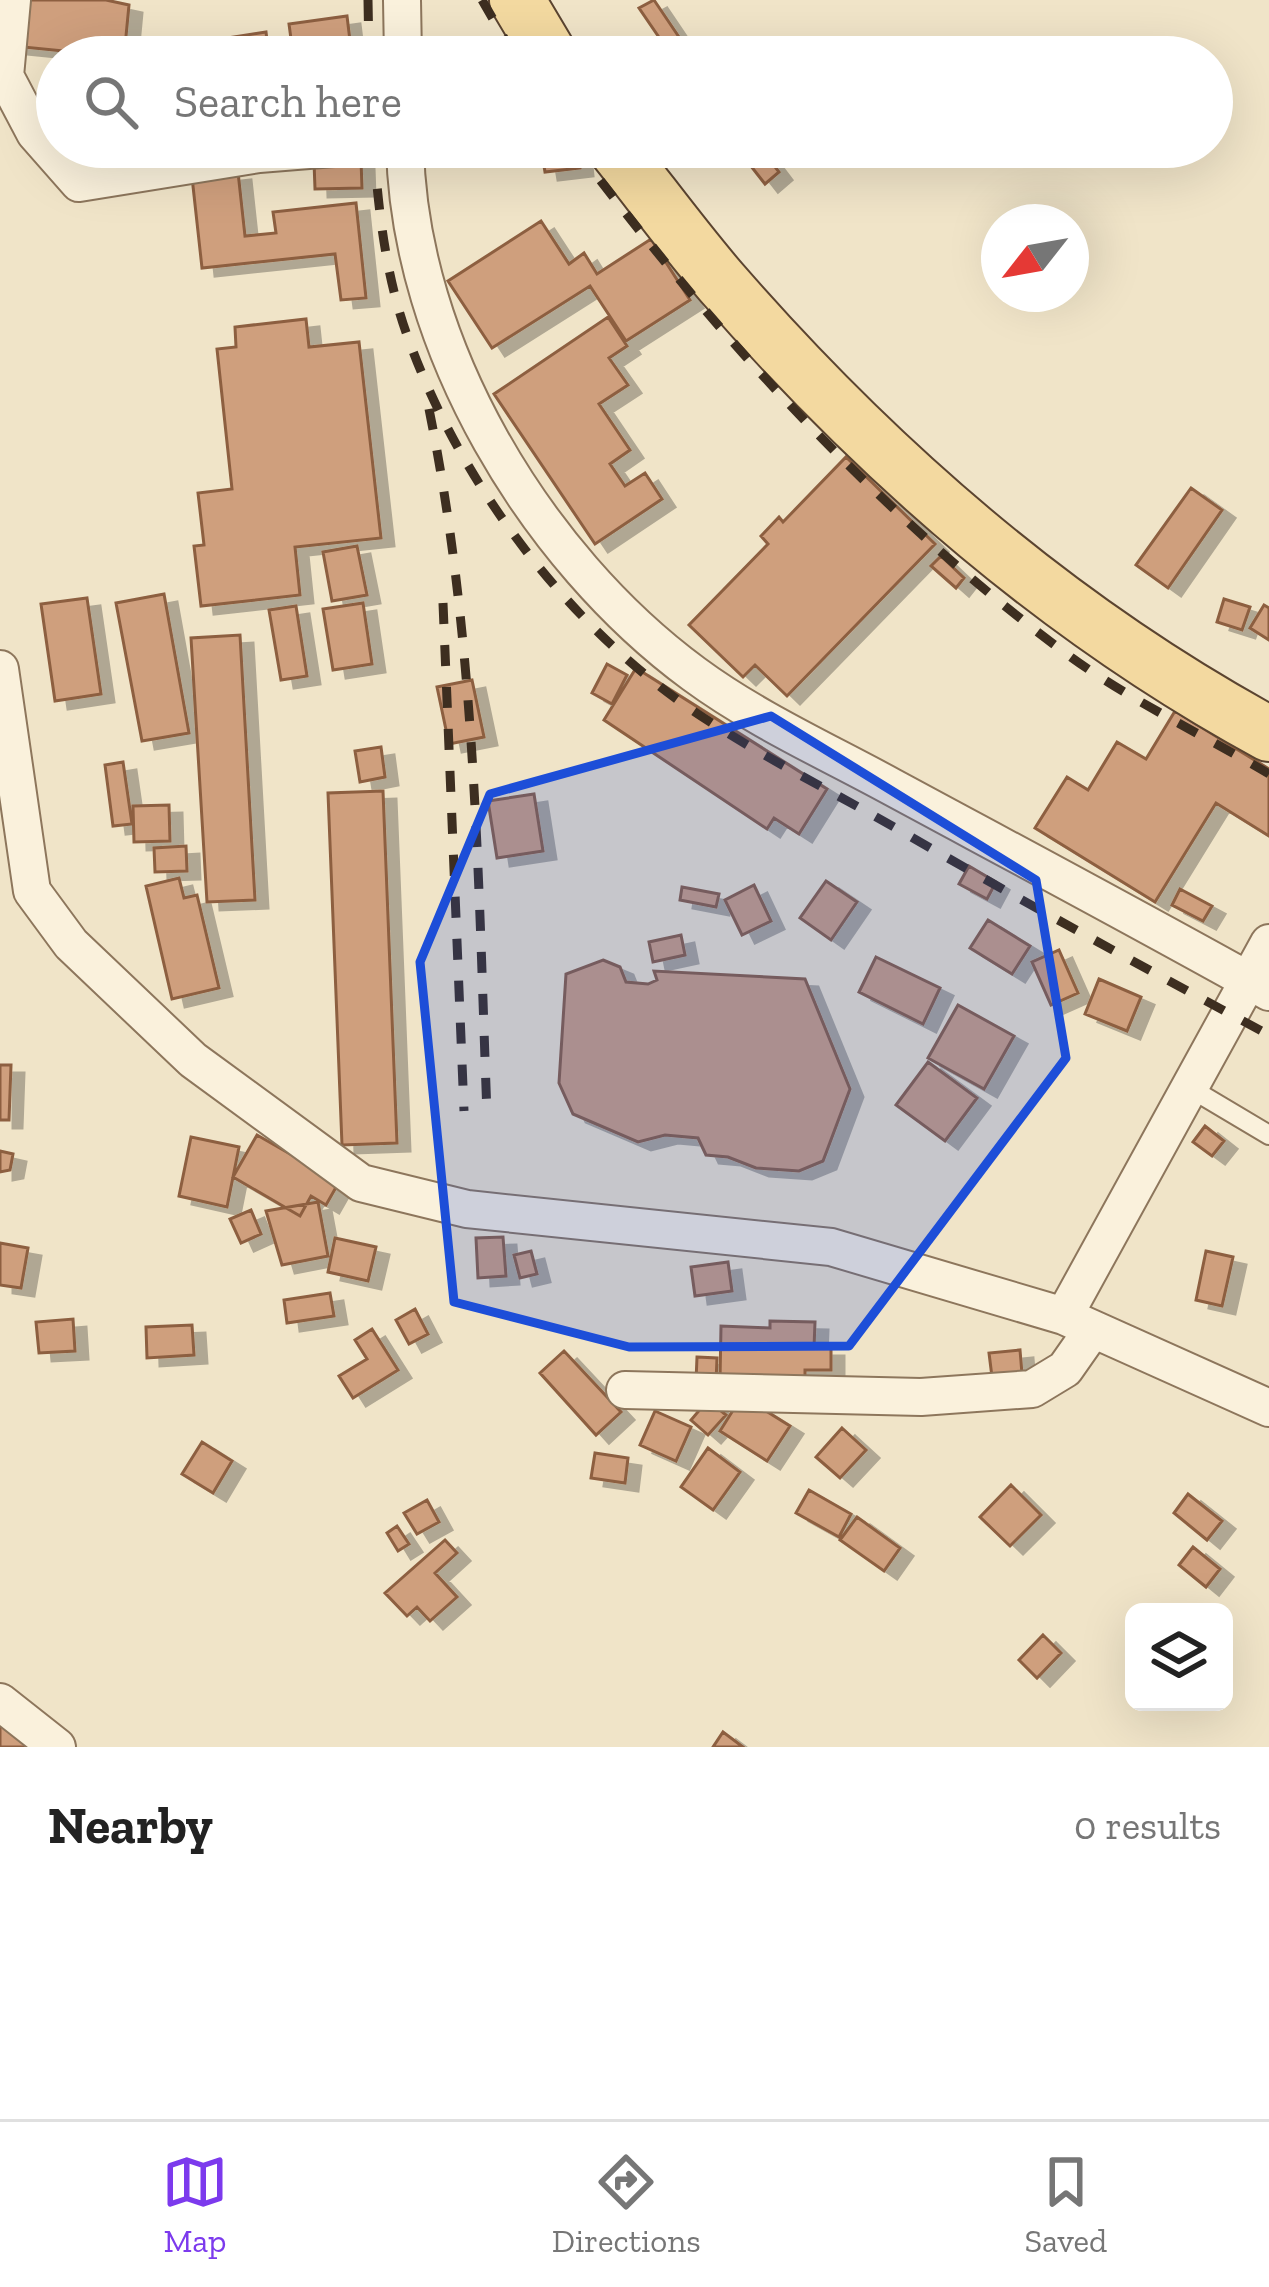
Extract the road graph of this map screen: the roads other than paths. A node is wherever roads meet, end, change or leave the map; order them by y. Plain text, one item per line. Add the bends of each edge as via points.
1 (12, 0) edge
2 (402, 0) edge
3 (518, 0) edge
4 (403, 36) edge
5 (539, 36) edge
6 (36, 134) edge
7 (66, 168) edge
8 (173, 168) edge
9 (406, 168) edge
10 (631, 168) edge
11 (0, 669) edge
12 (1269, 734) edge
13 (1269, 943) edge
14 (1259, 987) edge
15 (1190, 1088) junction
16 (1269, 1135) edge
17 (1079, 1322) junction
18 (625, 1390) dead end
19 (1269, 1408) edge
20 (0, 1702) edge
21 (57, 1747) edge

1 - 6 street via 5,76
2 - 4 street
3 - 5 main road
7 - 8 street via 80,183
9 - 14 street via 426,295 463,388 518,485 638,626 731,700
10 - 12 main road via 721,281 935,501 1131,653
11 - 17 street via 32,891 47,914 193,1060 361,1183 467,1209 831,1247
13 - 14 street
14 - 15 street
15 - 16 lane
15 - 17 street
17 - 18 street via 1066,1369 1032,1389 921,1397
17 - 19 street
20 - 21 street

